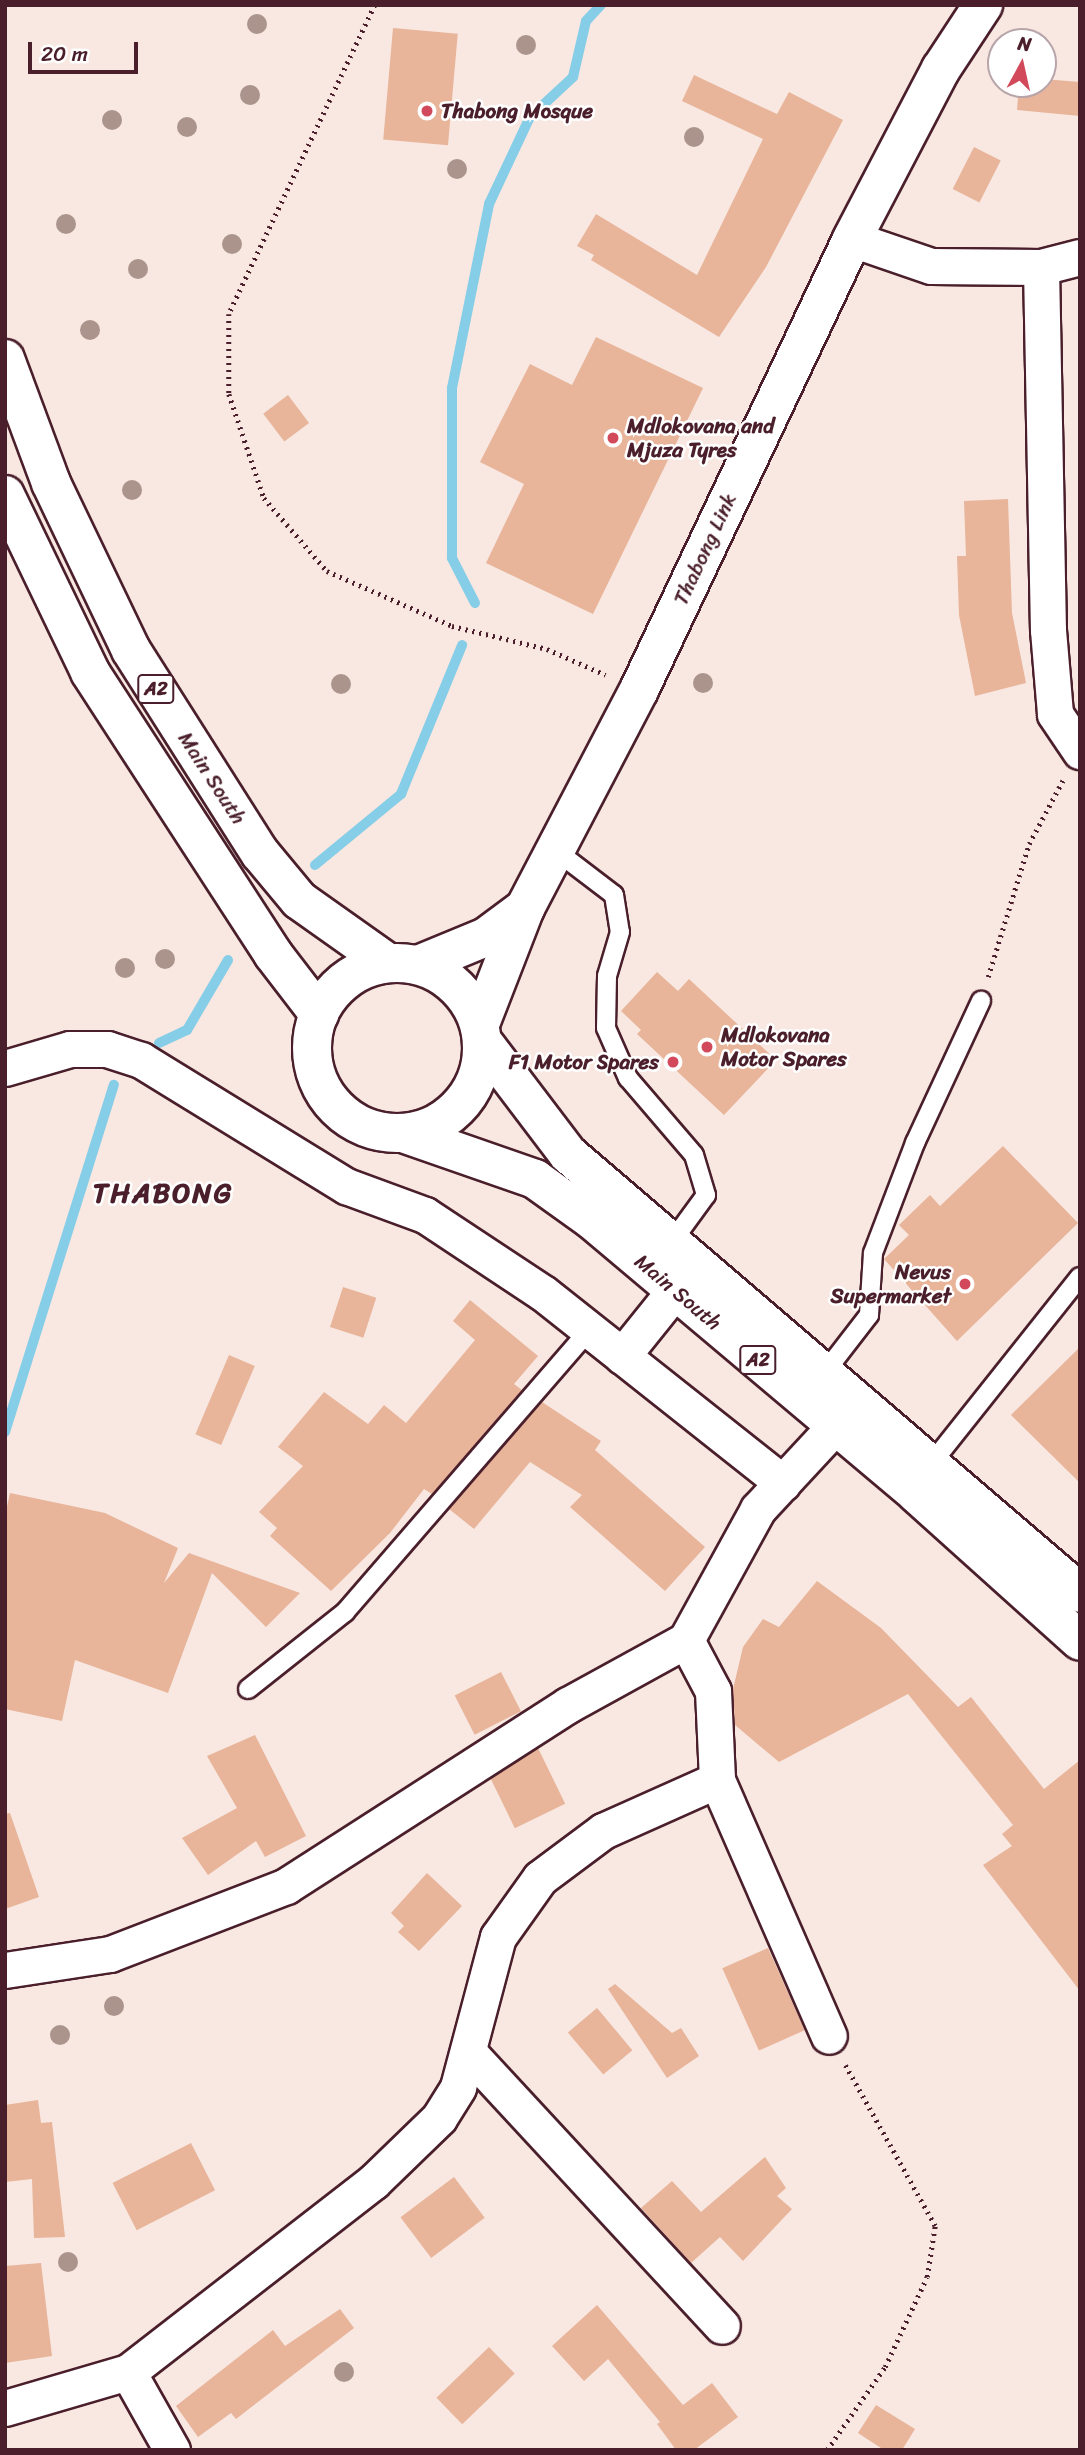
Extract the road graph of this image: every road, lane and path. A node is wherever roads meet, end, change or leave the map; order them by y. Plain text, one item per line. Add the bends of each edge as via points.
1 (375, 5) edge
2 (983, 5) edge
3 (852, 239) junction
4 (1080, 257) edge
5 (1041, 267) junction
6 (5, 359) edge
7 (5, 495) edge
8 (639, 690) junction
9 (1080, 750) edge
10 (555, 850) junction
11 (525, 908) junction
12 (403, 964) junction
13 (981, 1001) joint
14 (318, 1014) junction
15 (481, 1033) junction
16 (5, 1068) edge
17 (403, 1133) junction
18 (671, 1243) junction
19 (1080, 1277) edge
20 (675, 1290) junction
21 (589, 1330) junction
22 (622, 1356) junction
23 (825, 1373) junction
24 (835, 1426) junction
25 (930, 1464) junction
26 (783, 1483) junction
27 (1080, 1592) edge
28 (685, 1640) junction
29 (1080, 1641) edge
30 (248, 1689) dead end
31 (717, 1780) junction
32 (5, 1970) edge
33 (829, 2036) joint
34 (471, 2055) junction
35 (722, 2326) dead end
36 (128, 2372) junction
37 (5, 2408) edge
38 (172, 2450) edge
39 (827, 2450) edge

1 - 8 path via 229,314 229,394 264,498 327,571 452,626 547,649
2 - 3 main road, Thabong Link via 941,69
3 - 5 street via 931,266
3 - 8 main road, Thabong Link
4 - 5 street
5 - 9 street via 1050,654 1055,714
6 - 12 main road, Main South / A2 via 51,483 138,662 299,900
7 - 14 main road, Main South / A2 via 90,672 273,954
8 - 10 main road, Thabong Link
9 - 13 path via 1029,844
10 - 11 main road, Thabong Link
10 - 18 lane via 614,895 620,932 607,976 606,1028 628,1078 694,1155 706,1195
11 - 12 main road via 486,937
11 - 15 main road, Thabong Link
12 - 14 main road via 346,979
12 - 15 main road, Main South / A2 via 457,986
13 - 23 lane via 915,1143 873,1253 869,1315
14 - 17 main road, Main South / A2 via 313,1063 335,1107 378,1131
15 - 17 main road, Main South / A2 via 470,1093 452,1114 429,1127
15 - 18 main road, Main South / A2 via 568,1154
16 - 21 street via 70,1049 107,1049 141,1060 346,1186 425,1215
17 - 20 main road, Main South / A2 via 536,1179
18 - 23 main road, Main South / A2
19 - 25 lane
20 - 22 street
20 - 24 main road, Main South / A2
21 - 22 street
21 - 30 lane via 345,1612
22 - 26 street
23 - 25 main road, Main South / A2
24 - 26 street
24 - 29 main road, Main South / A2
25 - 27 main road, Main South / A2
26 - 28 street via 758,1509
28 - 31 street via 713,1691
28 - 32 street via 568,1705 286,1886 110,1954
31 - 33 street
31 - 34 street via 603,1831 540,1878 498,1937
33 - 39 path via 935,2226 927,2277 885,2367
34 - 35 street
34 - 36 street via 439,2118 373,2182
36 - 37 street
36 - 38 street

